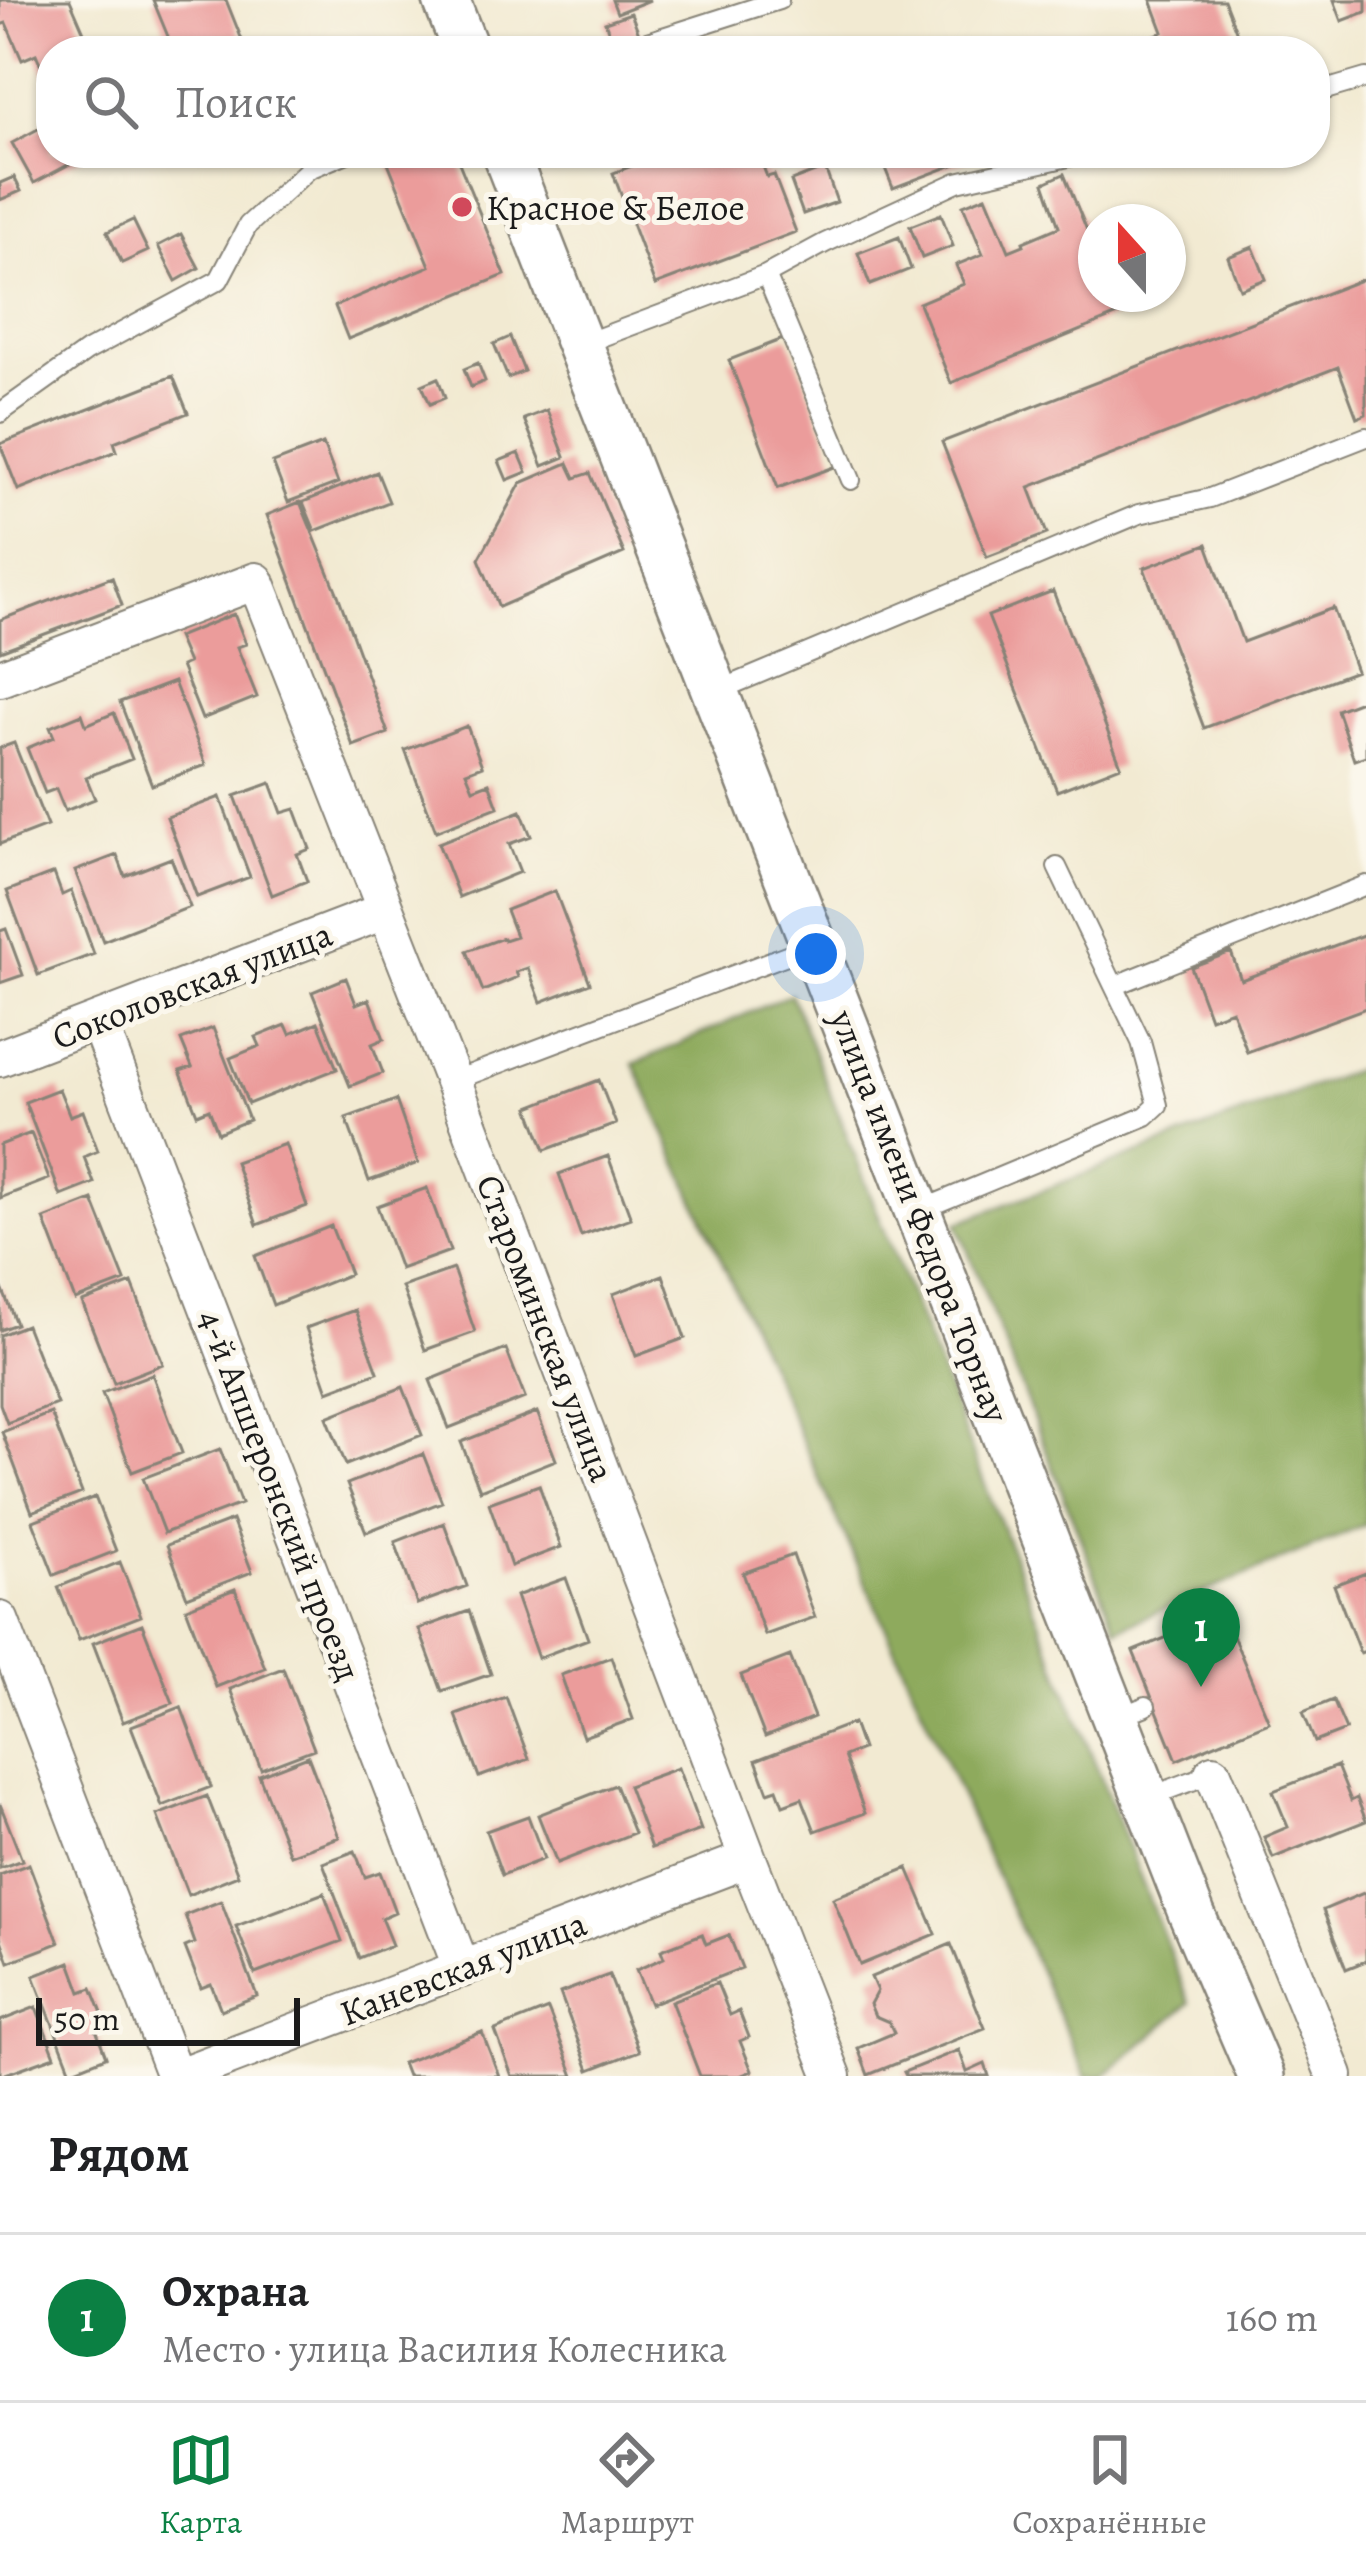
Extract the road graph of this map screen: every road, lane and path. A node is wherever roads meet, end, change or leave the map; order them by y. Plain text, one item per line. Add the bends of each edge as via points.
1 (446, 0) edge
2 (778, 0) edge
3 (460, 36) edge
4 (666, 36) edge
5 (1366, 78) edge
6 (1330, 89) edge
7 (311, 168) edge
8 (511, 168) edge
9 (1019, 168) edge
10 (766, 275) junction
11 (580, 345) junction
12 (0, 413) edge
13 (1366, 437) edge
14 (851, 481) dead end
15 (0, 678) edge
16 (715, 692) junction
17 (1057, 867) dead end
18 (1366, 885) edge
19 (384, 911) junction
20 (813, 944) junction
21 (1114, 986) junction
22 (98, 1021) junction
23 (0, 1058) edge
24 (453, 1082) junction
25 (917, 1211) junction
26 (0, 1620) edge
27 (1213, 1773) joint
28 (1148, 1798) junction
29 (748, 1859) junction
30 (461, 1969) junction
31 (177, 2076) edge
32 (833, 2076) edge
33 (1261, 2076) edge
34 (1335, 2076) edge

1 - 3 street
2 - 4 lane
5 - 6 lane
7 - 12 lane via 248,225 219,280 87,351
8 - 11 street, улица имени Федора Торнау
9 - 10 lane via 957,182
10 - 11 lane
10 - 14 lane
11 - 16 street, улица имени Федора Торнау
13 - 16 lane via 1210,498 1139,514
15 - 19 street, Староминская улица via 256,581
16 - 20 street, улица имени Федора Торнау
17 - 21 lane
18 - 21 lane
19 - 22 street, Соколовская улица
19 - 24 street, Староминская улица
20 - 24 lane
20 - 25 street, улица имени Федора Торнау
21 - 25 lane via 1158,1105 1146,1117
22 - 23 street, Соколовская улица
22 - 30 street, 4-й Апшеронский проезд
24 - 29 street, Староминская улица
25 - 28 street, улица имени Федора Торнау via 1131,1712
26 - 31 street
27 - 28 lane
27 - 34 street
28 - 33 street, улица имени Федора Торнау
29 - 30 street, Каневская улица
29 - 32 street, Староминская улица
30 - 31 street, Каневская улица

